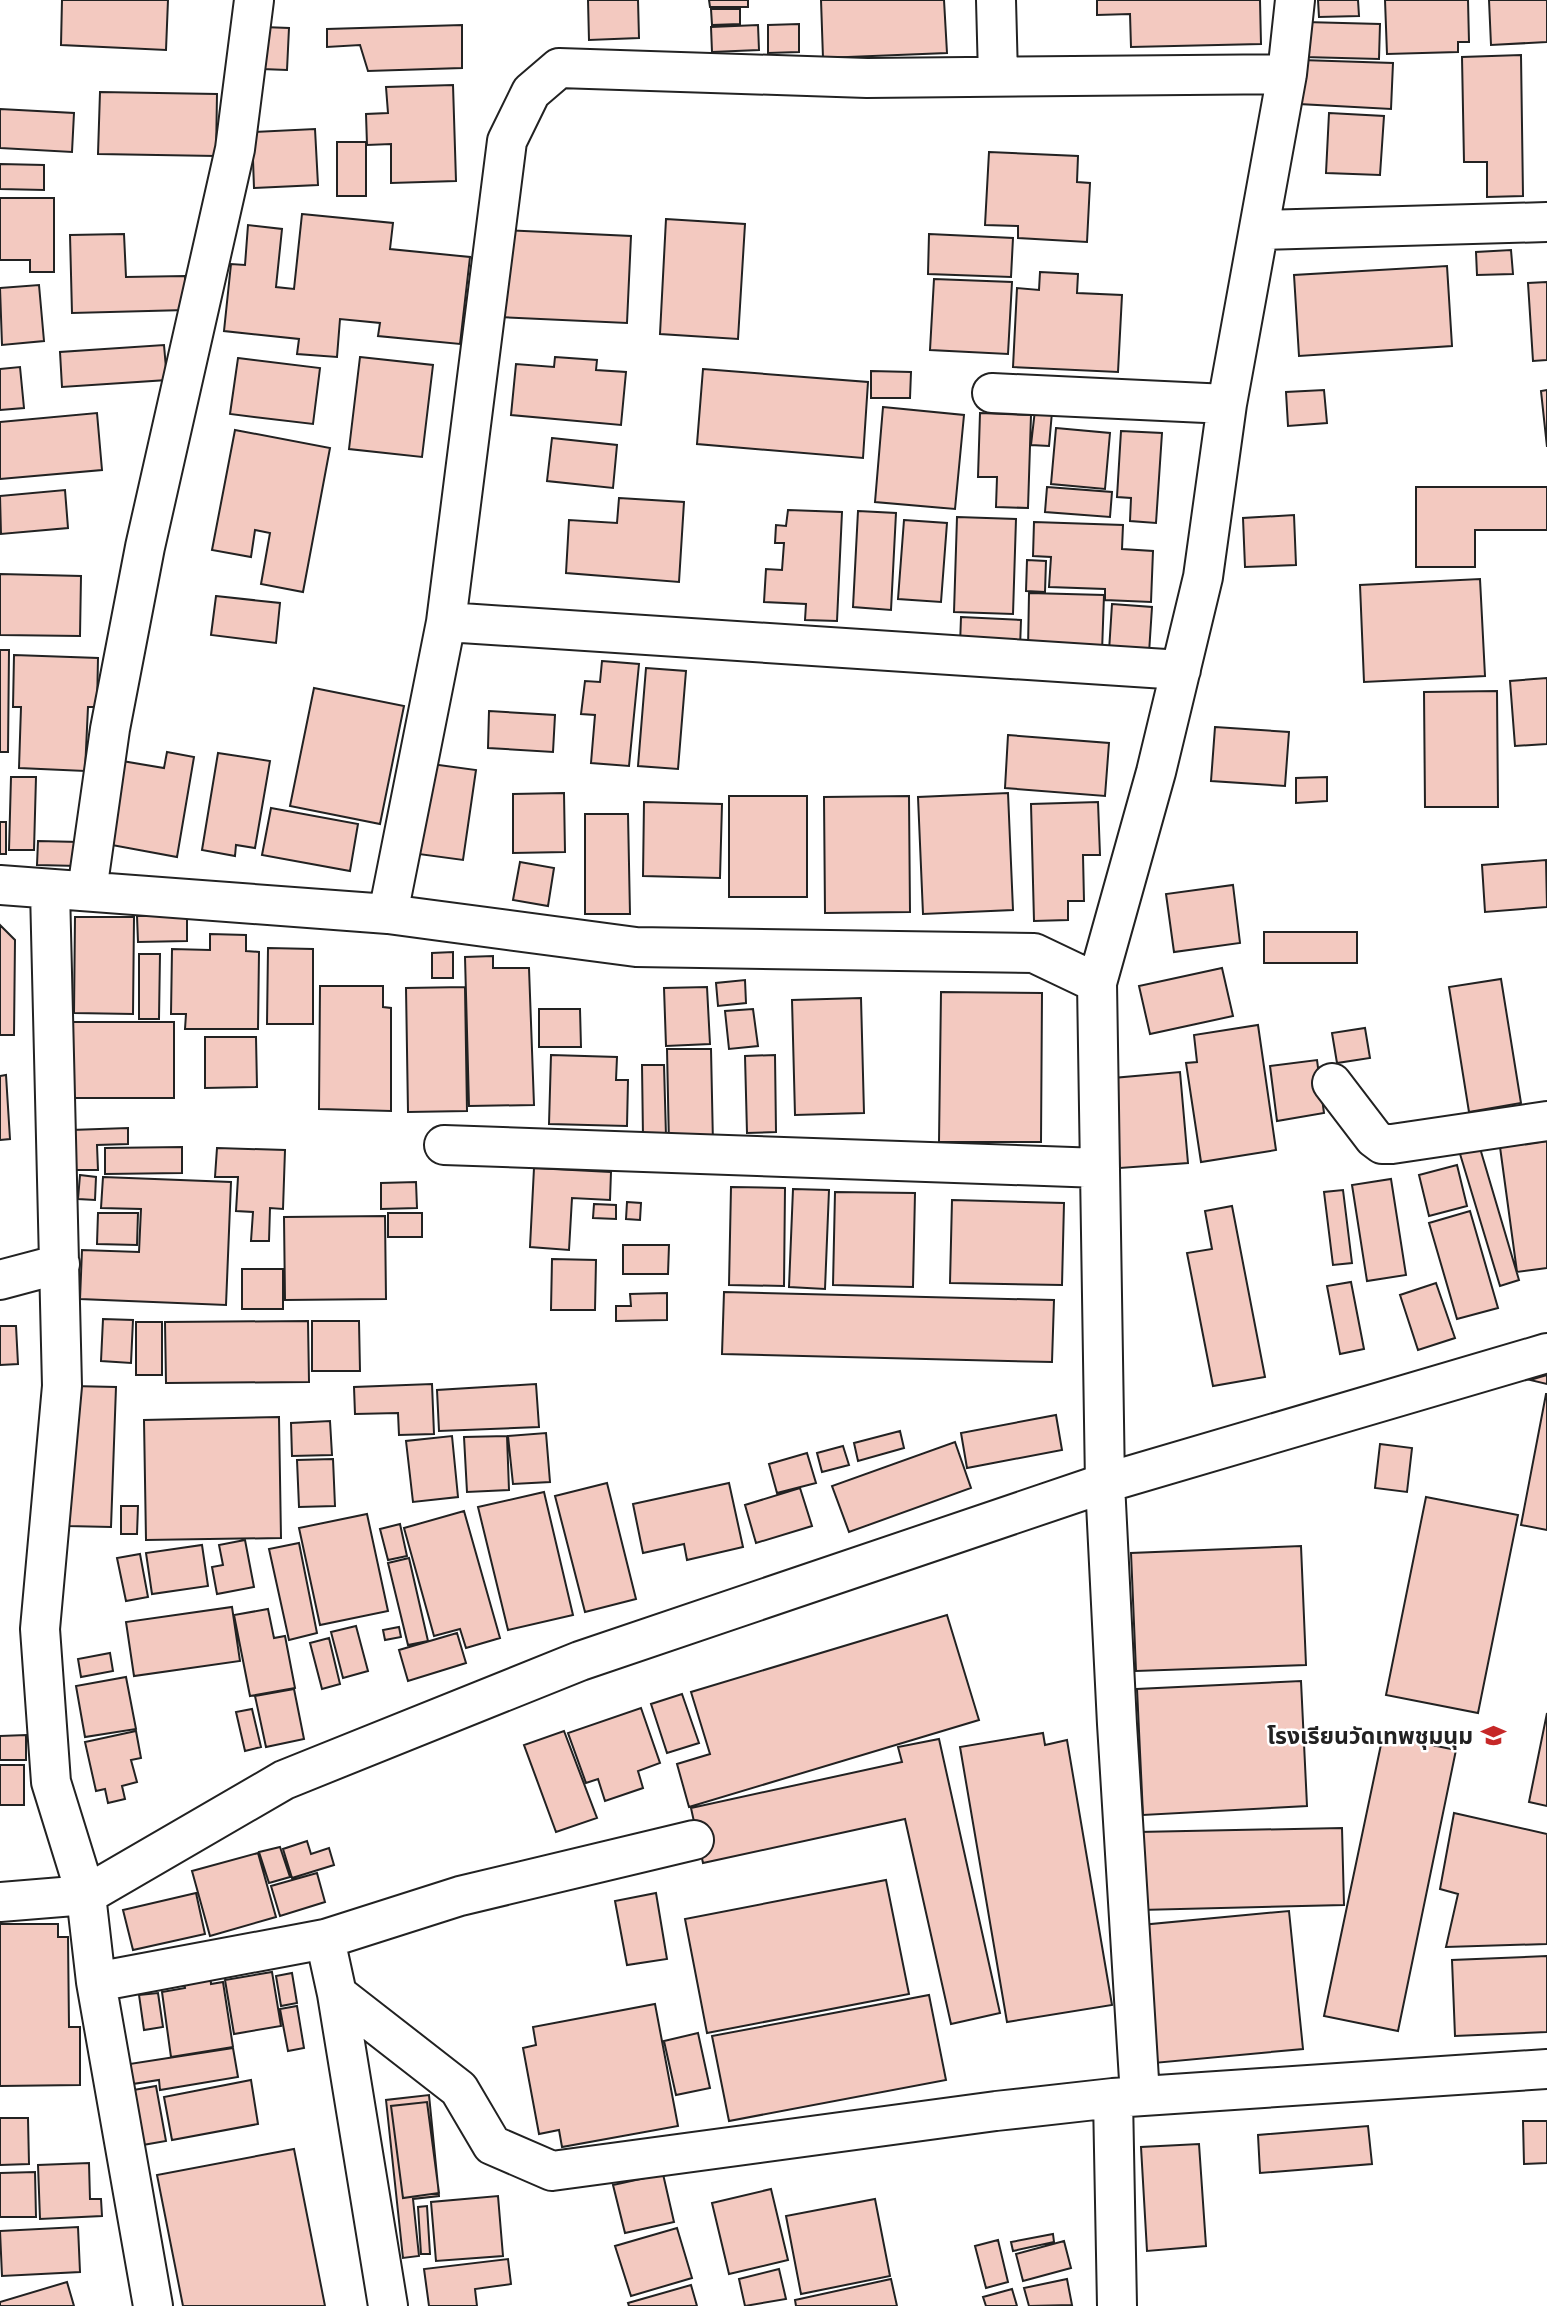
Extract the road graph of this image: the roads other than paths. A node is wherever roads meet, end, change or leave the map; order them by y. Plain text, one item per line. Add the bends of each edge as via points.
1 (254, 0) edge
2 (996, 0) edge
3 (1295, 0) edge
4 (1287, 74) junction
5 (998, 76) junction
6 (1547, 222) edge
7 (1261, 230) junction
8 (992, 393) dead end
9 (1227, 404) junction
10 (446, 622) junction
11 (1181, 670) junction
12 (0, 885) edge
13 (69, 890) junction
14 (388, 914) junction
15 (1097, 983) junction
16 (1332, 1083) dead end
17 (1547, 1121) edge
18 (444, 1145) dead end
19 (1100, 1168) junction
20 (60, 1264) junction
21 (0, 1280) edge
22 (1547, 1353) edge
23 (1105, 1483) junction
24 (694, 1839) dead end
25 (86, 1895) junction
26 (0, 1902) edge
27 (325, 1939) junction
28 (96, 1982) junction
29 (337, 1994) junction
30 (1547, 2069) edge
31 (1126, 2097) junction
32 (153, 2306) edge
33 (388, 2306) edge
34 (1117, 2306) edge

1 - 13 street via 235,149 145,547 110,729
2 - 5 street
3 - 4 street
4 - 5 street
4 - 7 street
5 - 10 street via 867,78 559,68 531,92 507,141
6 - 7 street
7 - 9 street
8 - 9 street
9 - 11 street via 1203,577
10 - 11 street
10 - 14 street
11 - 15 street
12 - 13 street
13 - 14 street
13 - 20 street
14 - 15 street via 636,947 1034,953
15 - 19 street
16 - 17 street via 1382,1144
18 - 19 street
19 - 23 street
20 - 21 street
20 - 25 street via 62,1386 40,1629 51,1782
22 - 23 street
23 - 25 street via 580,1661 309,1769
23 - 31 street via 1117,1724
24 - 27 street via 460,1896
25 - 26 street
25 - 28 street
27 - 28 street
27 - 29 street
28 - 32 street
29 - 31 street via 459,2089 492,2145 552,2171
29 - 33 street
30 - 31 street
31 - 34 street

